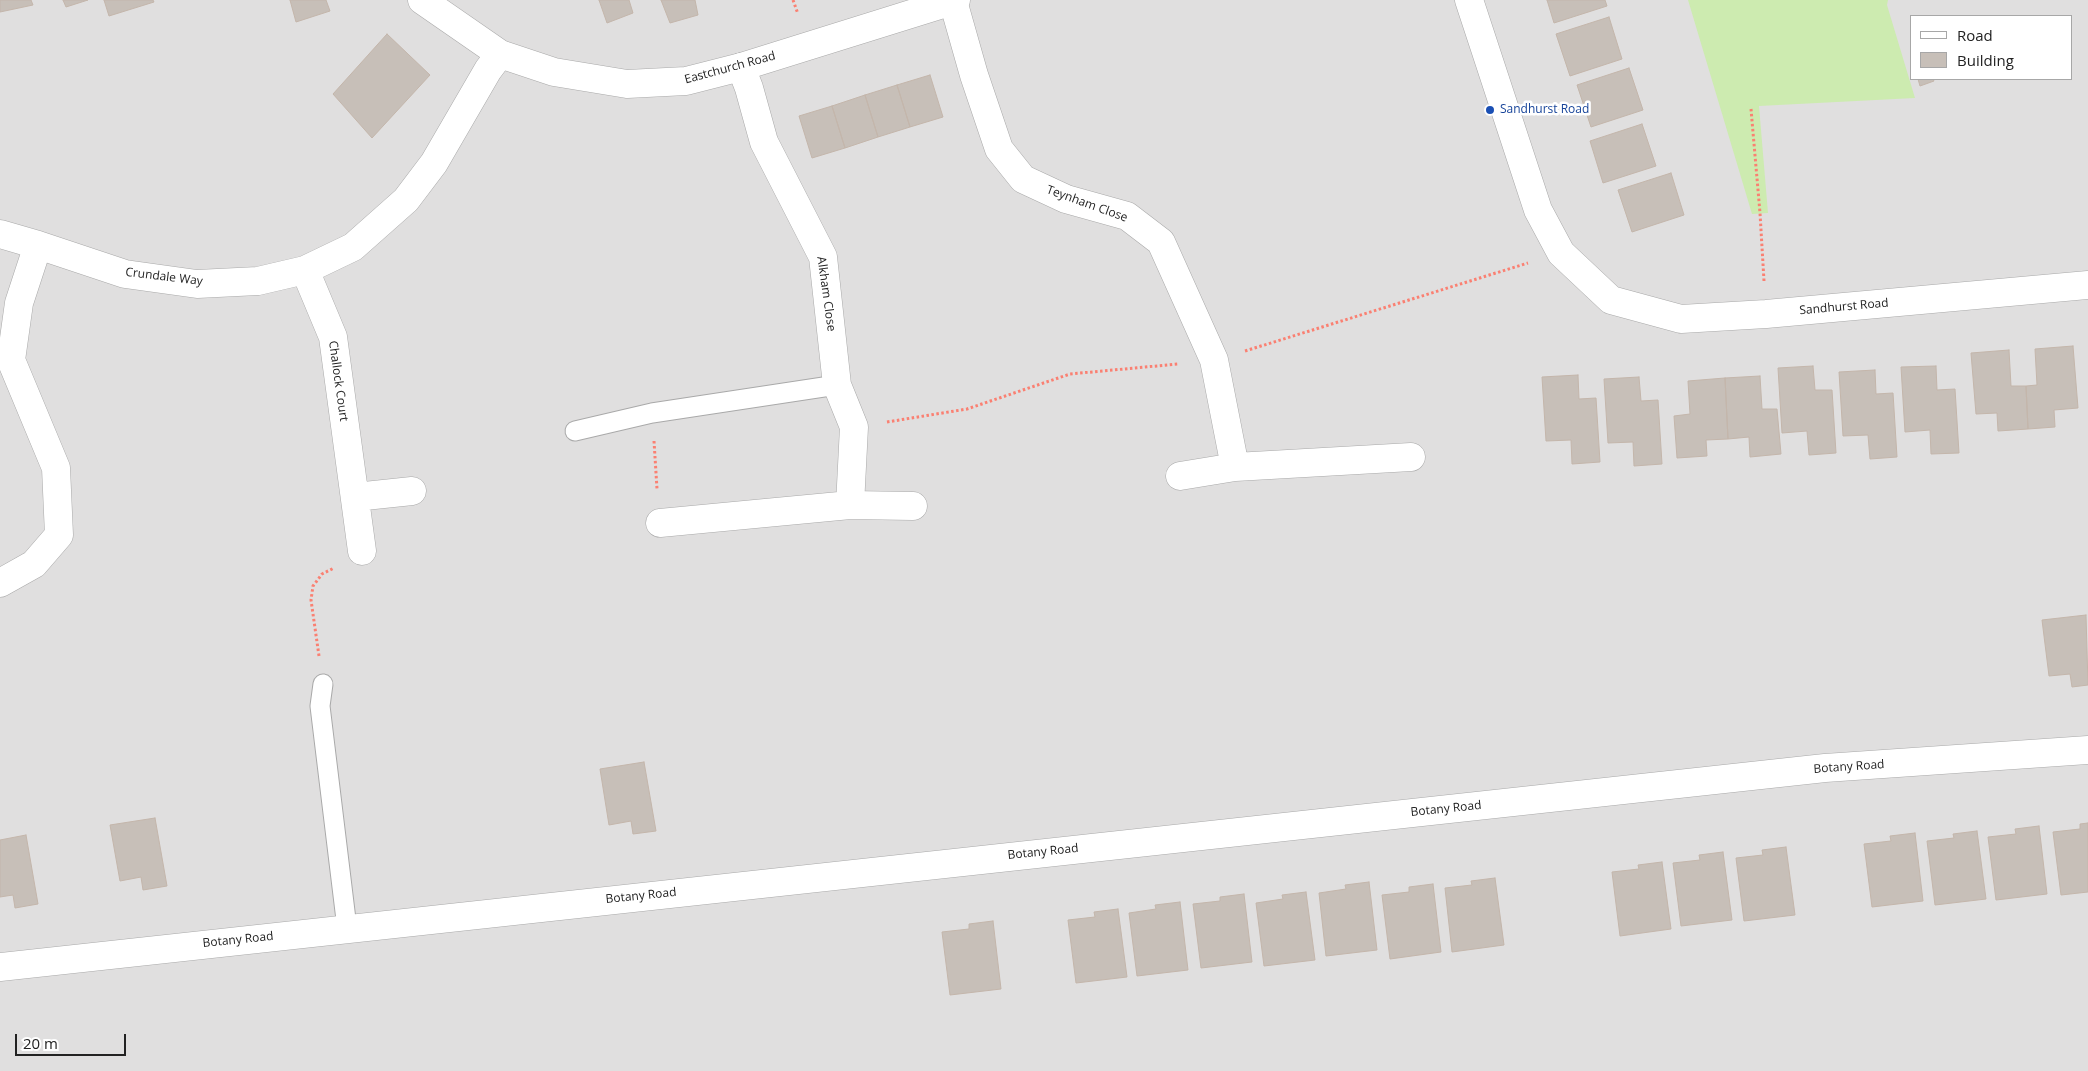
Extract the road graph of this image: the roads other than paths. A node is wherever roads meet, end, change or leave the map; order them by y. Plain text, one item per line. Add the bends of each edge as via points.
1 (422, 0) edge
2 (1469, 0) edge
3 (954, 1) edge
4 (500, 54) junction
5 (741, 68) junction
6 (0, 234) edge
7 (38, 245) junction
8 (305, 270) junction
9 (2088, 285) edge
10 (837, 384) junction
11 (575, 431) dead end
12 (1411, 457) dead end
13 (1235, 467) junction
14 (1180, 476) dead end
15 (412, 491) dead end
16 (355, 496) junction
17 (850, 505) junction
18 (913, 506) dead end
19 (660, 523) road end
20 (362, 551) road end
21 (0, 584) edge
22 (323, 684) road end
23 (2088, 750) edge
24 (348, 928) junction
25 (0, 967) edge

1 - 4 street, Eastchurch Road
2 - 9 street, Sandhurst Road via 1538,210 1561,253 1611,300 1681,319
3 - 5 street, Eastchurch Road
3 - 13 street, Teynham Close via 999,149 1023,179 1066,199 1127,216 1161,242 1214,360
4 - 5 street, Eastchurch Road via 554,72 627,84 686,81
4 - 8 street, Crundale Way via 434,163 406,200 353,247
5 - 10 street, Alkham Close via 764,142 823,257
6 - 7 street, Crundale Way
7 - 8 street, Crundale Way via 125,274 196,284 258,281
7 - 21 street via 19,303 11,360 56,468 59,535 34,564
8 - 16 street, Challock Court via 332,337
10 - 11 lane via 652,413
10 - 17 street, Alkham Close via 854,427
12 - 13 street
13 - 14 street
15 - 16 street
16 - 20 street, Challock Court
17 - 18 street
17 - 19 street
22 - 24 lane via 320,706
23 - 24 street, Botany Road via 1816,769
24 - 25 street, Botany Road

